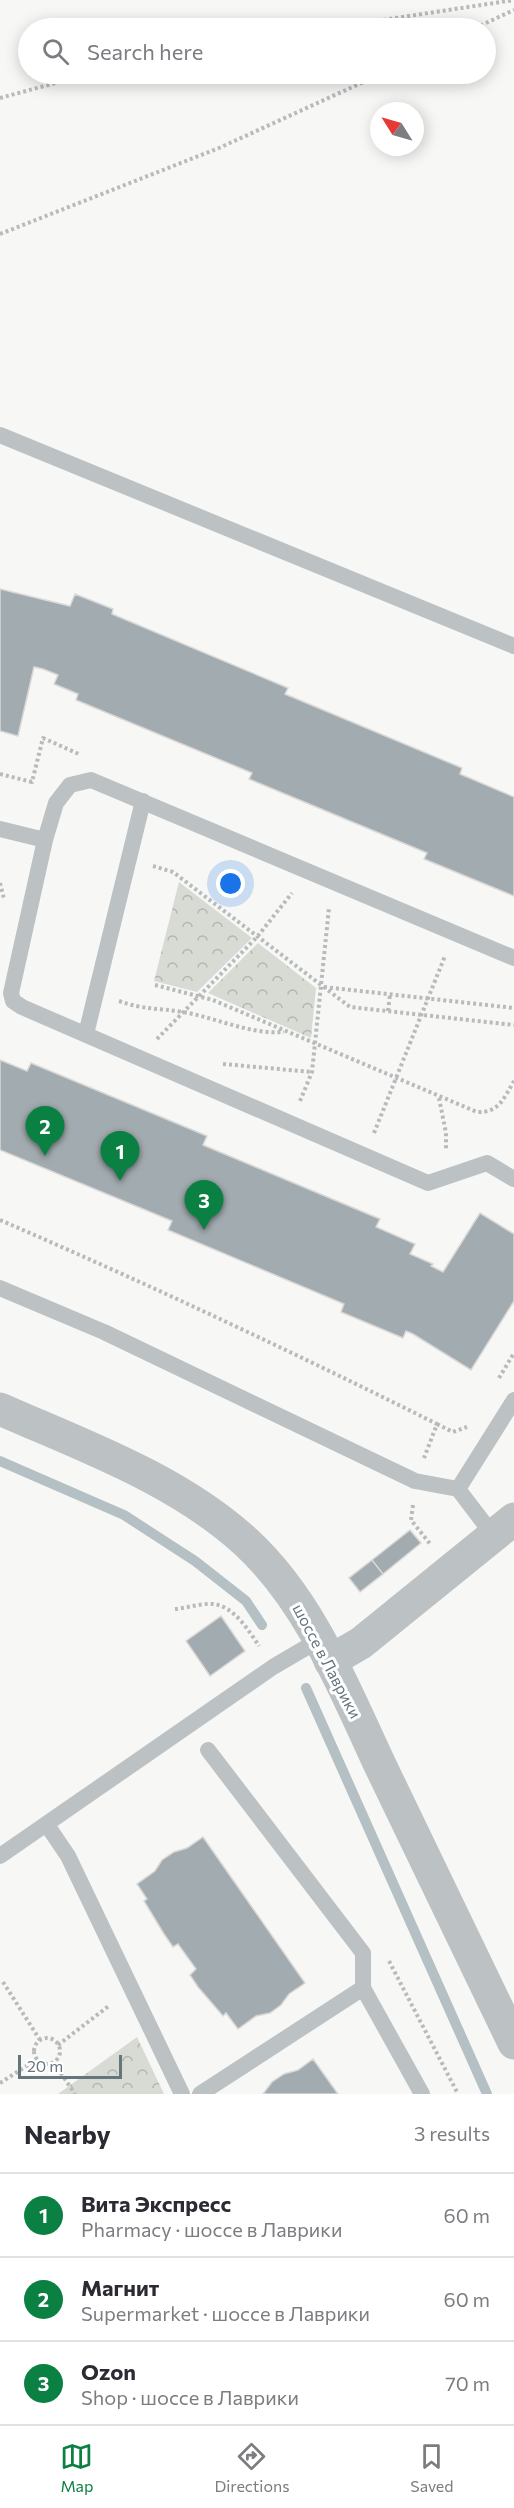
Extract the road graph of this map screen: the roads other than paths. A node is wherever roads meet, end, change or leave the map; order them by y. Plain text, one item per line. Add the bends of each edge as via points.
1 (0, 435) edge
2 (514, 646) edge
3 (143, 801) junction
4 (0, 829) edge
5 (45, 840) junction
6 (514, 958) edge
7 (86, 1034) junction
8 (514, 1179) edge
9 (0, 1288) edge
10 (514, 1400) edge
11 (0, 1409) edge
12 (458, 1489) junction
13 (504, 1527) edge
14 (325, 1651) junction
15 (208, 1750) dead end
16 (47, 1825) junction
17 (0, 1856) edge
18 (363, 1988) junction
19 (514, 2043) edge
20 (182, 2094) edge
21 (201, 2094) edge
22 (422, 2094) edge

1 - 2 lane
3 - 5 lane via 91,780 70,785 56,803
3 - 6 lane
3 - 7 lane
4 - 5 lane
5 - 7 lane via 11,993 13,1001 22,1007
7 - 8 lane via 428,1183 488,1162
9 - 12 lane via 104,1332 415,1481
10 - 12 lane
11 - 14 street, шоссе в Лаврики via 120,1462 208,1511 276,1573
12 - 13 lane
13 - 14 street via 361,1643
14 - 16 lane via 273,1667
14 - 19 street, шоссе в Лаврики
15 - 18 lane via 363,1953
16 - 17 lane
16 - 20 lane via 68,1856
18 - 21 lane
18 - 22 lane

